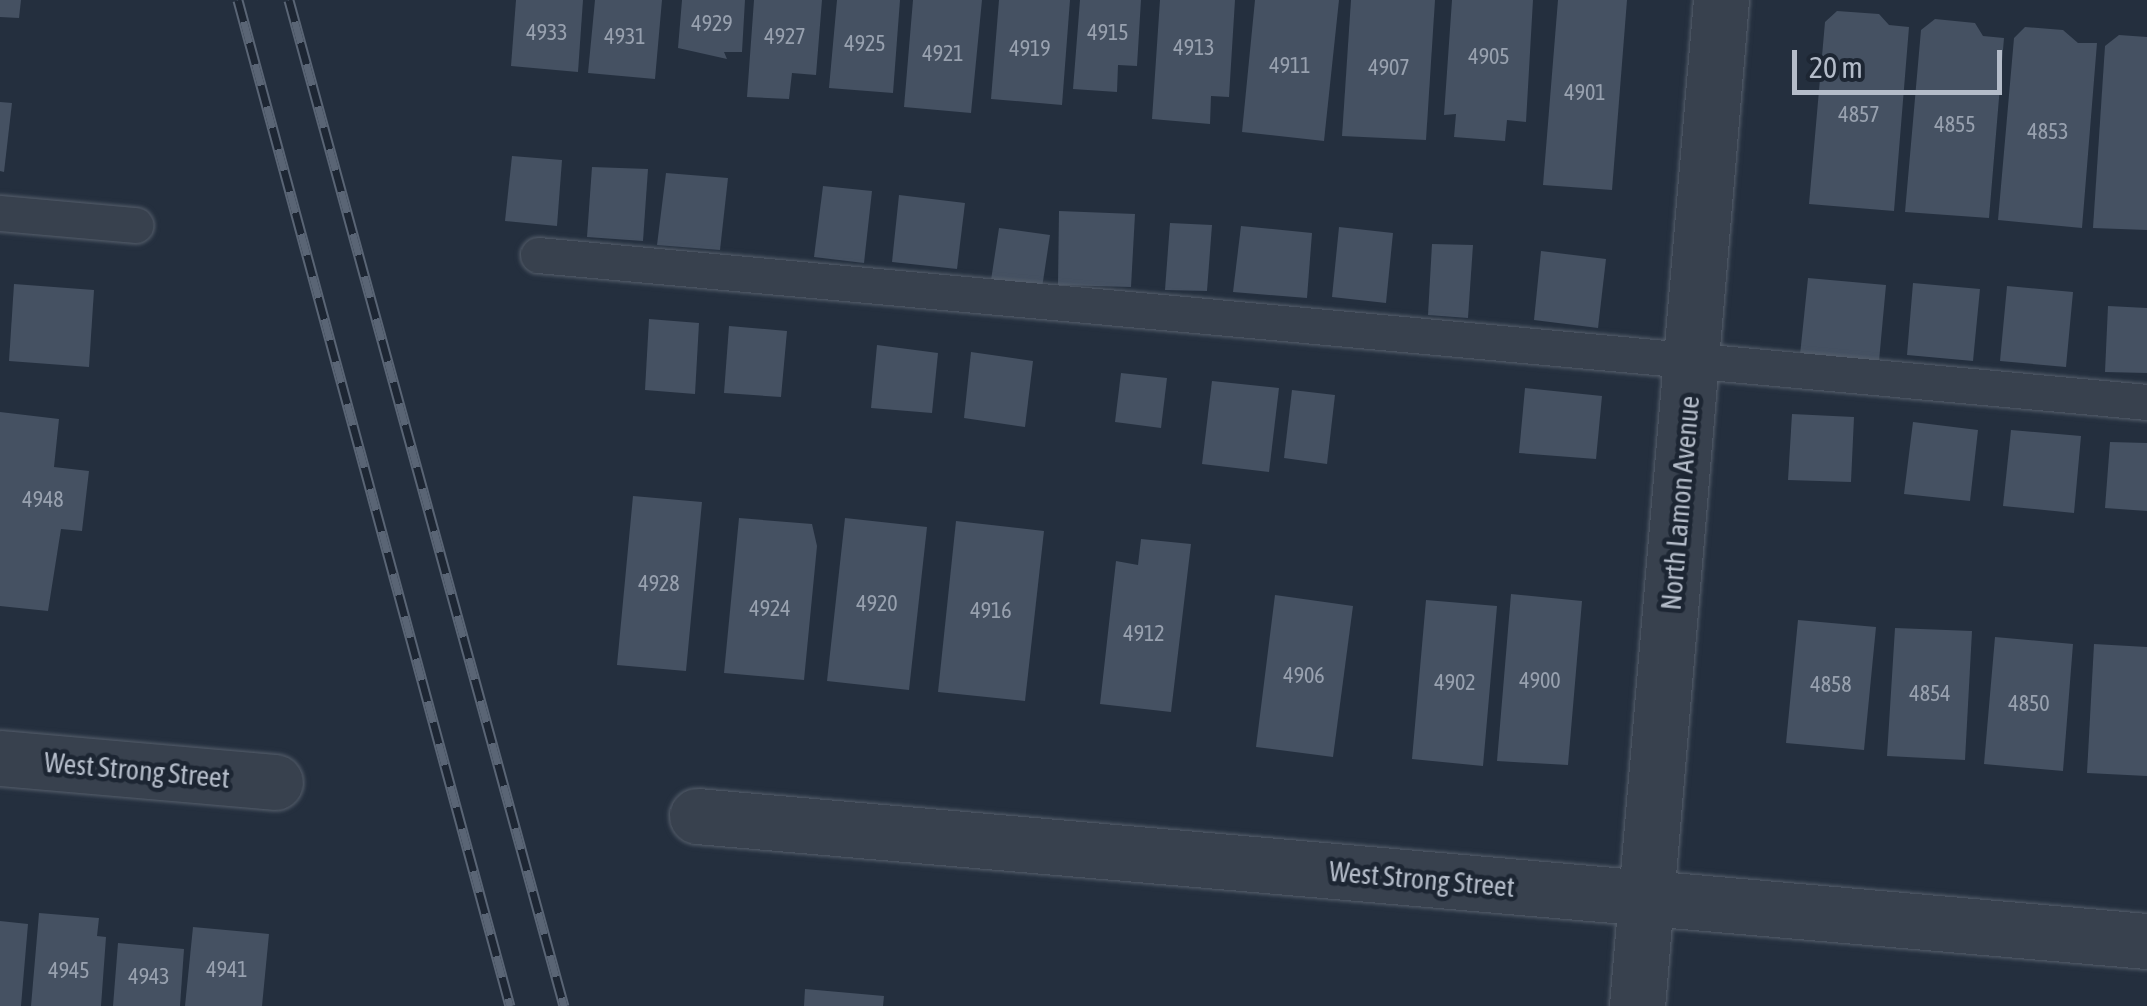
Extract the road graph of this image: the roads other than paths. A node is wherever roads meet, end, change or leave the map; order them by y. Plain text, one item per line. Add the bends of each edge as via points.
1 (1721, 0) edge
2 (0, 213) edge
3 (135, 224) dead end
4 (538, 255) dead end
5 (1692, 360) junction
6 (2147, 402) edge
7 (0, 758) edge
8 (275, 782) dead end
9 (697, 816) dead end
10 (1646, 898) junction
11 (2147, 941) edge
12 (1638, 1006) edge

1 - 5 street, North Lamon Avenue
2 - 3 lane
4 - 5 lane
5 - 6 lane
5 - 10 street, North Lamon Avenue
7 - 8 street, West Strong Street
9 - 10 street, West Strong Street
10 - 11 street, West Strong Street
10 - 12 street, North Lamon Avenue

